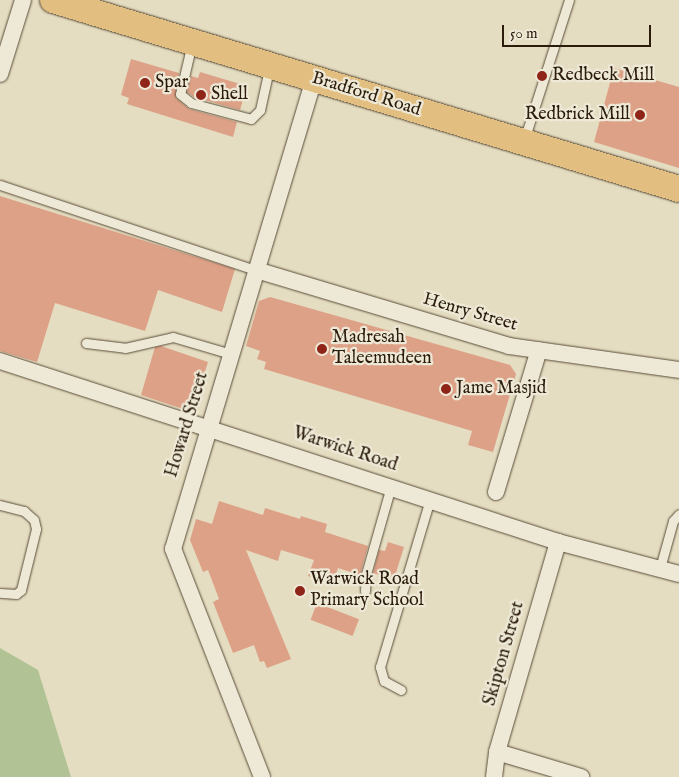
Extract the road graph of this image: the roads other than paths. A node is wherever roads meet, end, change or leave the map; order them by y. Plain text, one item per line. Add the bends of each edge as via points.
1 (23, 0) edge
2 (570, 0) edge
3 (62, 1) edge
4 (192, 43) junction
5 (3, 50) edge
6 (270, 66) junction
7 (0, 74) edge
8 (314, 79) junction
9 (523, 142) junction
10 (0, 185) edge
11 (679, 189) edge
12 (256, 270) junction
13 (86, 344) dead end
14 (539, 350) junction
15 (230, 354) junction
16 (0, 361) edge
17 (679, 370) edge
18 (208, 426) junction
19 (391, 486) junction
20 (496, 492) dead end
21 (430, 499) junction
22 (0, 505) edge
23 (679, 514) edge
24 (558, 542) junction
25 (660, 568) junction
26 (679, 574) edge
27 (365, 591) dead end
28 (0, 593) edge
29 (401, 690) dead end
30 (497, 752) junction
31 (262, 777) edge
32 (494, 777) edge
33 (581, 777) edge

1 - 5 street
2 - 9 lane
3 - 4 main road, Bradford Road
4 - 6 main road, Bradford Road
4 - 6 lane via 180,94 183,99 200,106 251,120 260,110
5 - 7 street
6 - 8 main road, Bradford Road
8 - 9 main road, Bradford Road
8 - 12 street, Howard Street
9 - 11 main road, Bradford Road
10 - 12 lane
12 - 14 street, Henry Street via 509,346
12 - 15 street, Howard Street
13 - 15 lane via 125,348 173,338
14 - 17 street, Henry Street
14 - 20 street
15 - 18 street, Howard Street
16 - 18 street, Warwick Road
18 - 19 street, Warwick Road
18 - 31 street, Howard Street via 173,549
19 - 21 street, Warwick Road
19 - 27 lane via 366,574
21 - 24 street, Warwick Road
21 - 29 lane via 380,667 384,681
22 - 28 lane via 24,511 34,520 36,529 21,590 16,594
23 - 25 lane via 673,521
24 - 25 street, Warwick Road
24 - 30 street, Skipton Street
25 - 26 street, Warwick Road
30 - 32 street, Skipton Street
30 - 33 street

